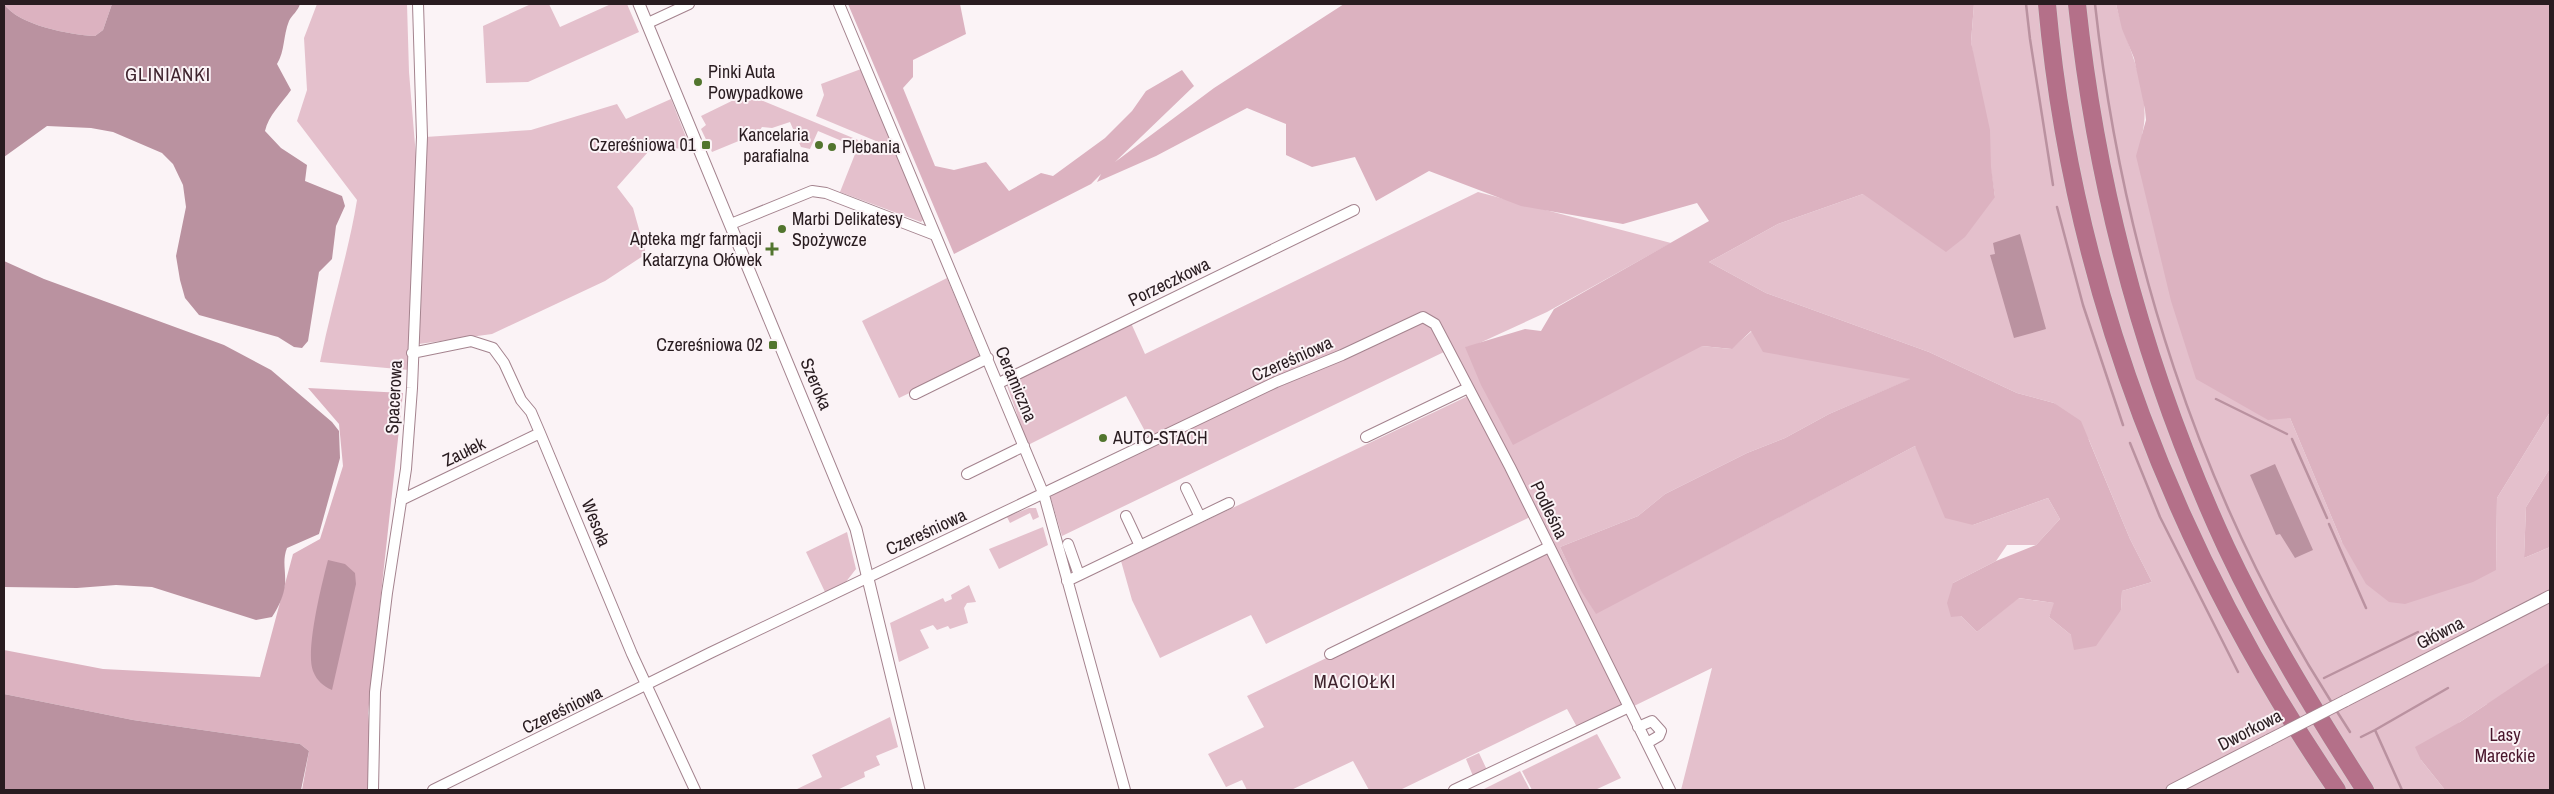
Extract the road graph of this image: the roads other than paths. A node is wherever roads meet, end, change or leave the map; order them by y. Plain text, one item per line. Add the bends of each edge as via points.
1 (418, 4) edge
2 (640, 4) edge
3 (689, 4) edge
4 (839, 4) edge
5 (2047, 4) edge
6 (2077, 4) edge
7 (648, 23) junction
8 (1354, 210) dead end
9 (731, 224) junction
10 (935, 236) junction
11 (1435, 324) joint
12 (412, 353) junction
13 (988, 358) junction
14 (999, 382) junction
15 (1468, 388) junction
16 (915, 394) dead end
17 (540, 433) junction
18 (1366, 437) dead end
19 (1024, 446) junction
20 (968, 474) dead end
21 (1186, 488) dead end
22 (1044, 495) junction
23 (401, 500) junction
24 (1229, 503) dead end
25 (1126, 516) dead end
26 (1200, 517) junction
27 (1068, 544) dead end
28 (1140, 546) junction
29 (1549, 547) junction
30 (1079, 575) junction
31 (869, 577) junction
32 (1066, 581) junction
33 (2550, 596) edge
34 (1330, 654) dead end
35 (646, 687) junction
36 (2345, 701) joint
37 (1630, 709) junction
38 (1638, 727) junction
39 (1647, 743) junction
40 (373, 790) edge
41 (433, 790) edge
42 (695, 790) edge
43 (919, 790) edge
44 (1125, 790) edge
45 (1454, 790) edge
46 (1469, 790) edge
47 (1670, 790) edge
48 (2172, 790) edge
49 (2337, 790) edge
50 (2365, 790) edge

1 - 12 street, Spacerowa via 422,137
2 - 7 street, Szeroka
3 - 7 street
4 - 10 street, Ceramiczna
5 - 49 highway via 2056,81 2077,197 2110,320 2156,456 2202,559 2247,647
6 - 50 highway via 2096,141 2126,272 2165,398 2227,548 2297,681
7 - 9 street, Szeroka
8 - 14 street, Porzeczkowa
9 - 10 street via 812,191 826,193
9 - 31 street, Szeroka via 850,513
10 - 13 street, Ceramiczna
11 - 15 street, Podleśna
11 - 22 street, Czereśniowa via 1422,316 1399,326
12 - 17 street, Wesoła via 471,341 493,348
12 - 23 street, Spacerowa via 406,470
13 - 14 street, Ceramiczna
13 - 16 street
14 - 19 street, Ceramiczna
15 - 18 street
15 - 29 street, Podleśna
17 - 23 street, Zaułek
17 - 35 street, Wesoła
19 - 20 street
19 - 22 street, Ceramiczna
21 - 26 street
22 - 31 street, Czereśniowa
22 - 32 street, Ceramiczna
23 - 40 street, Spacerowa via 376,692
24 - 26 street
25 - 28 street
26 - 28 street
27 - 30 street
28 - 30 street
29 - 34 street
29 - 37 street, Podleśna
30 - 32 street
31 - 35 street, Czereśniowa
31 - 43 street, Szeroka
32 - 44 street, Ceramiczna
33 - 36 street, Główna
35 - 41 street, Czereśniowa
35 - 42 street, Wesoła
36 - 48 street, Dworkowa, bridge
37 - 38 street, Podleśna
37 - 45 street
37 - 46 street
38 - 39 street, Podleśna
38 - 39 street via 1652,720 1661,730 1660,736
39 - 47 street, Podleśna

